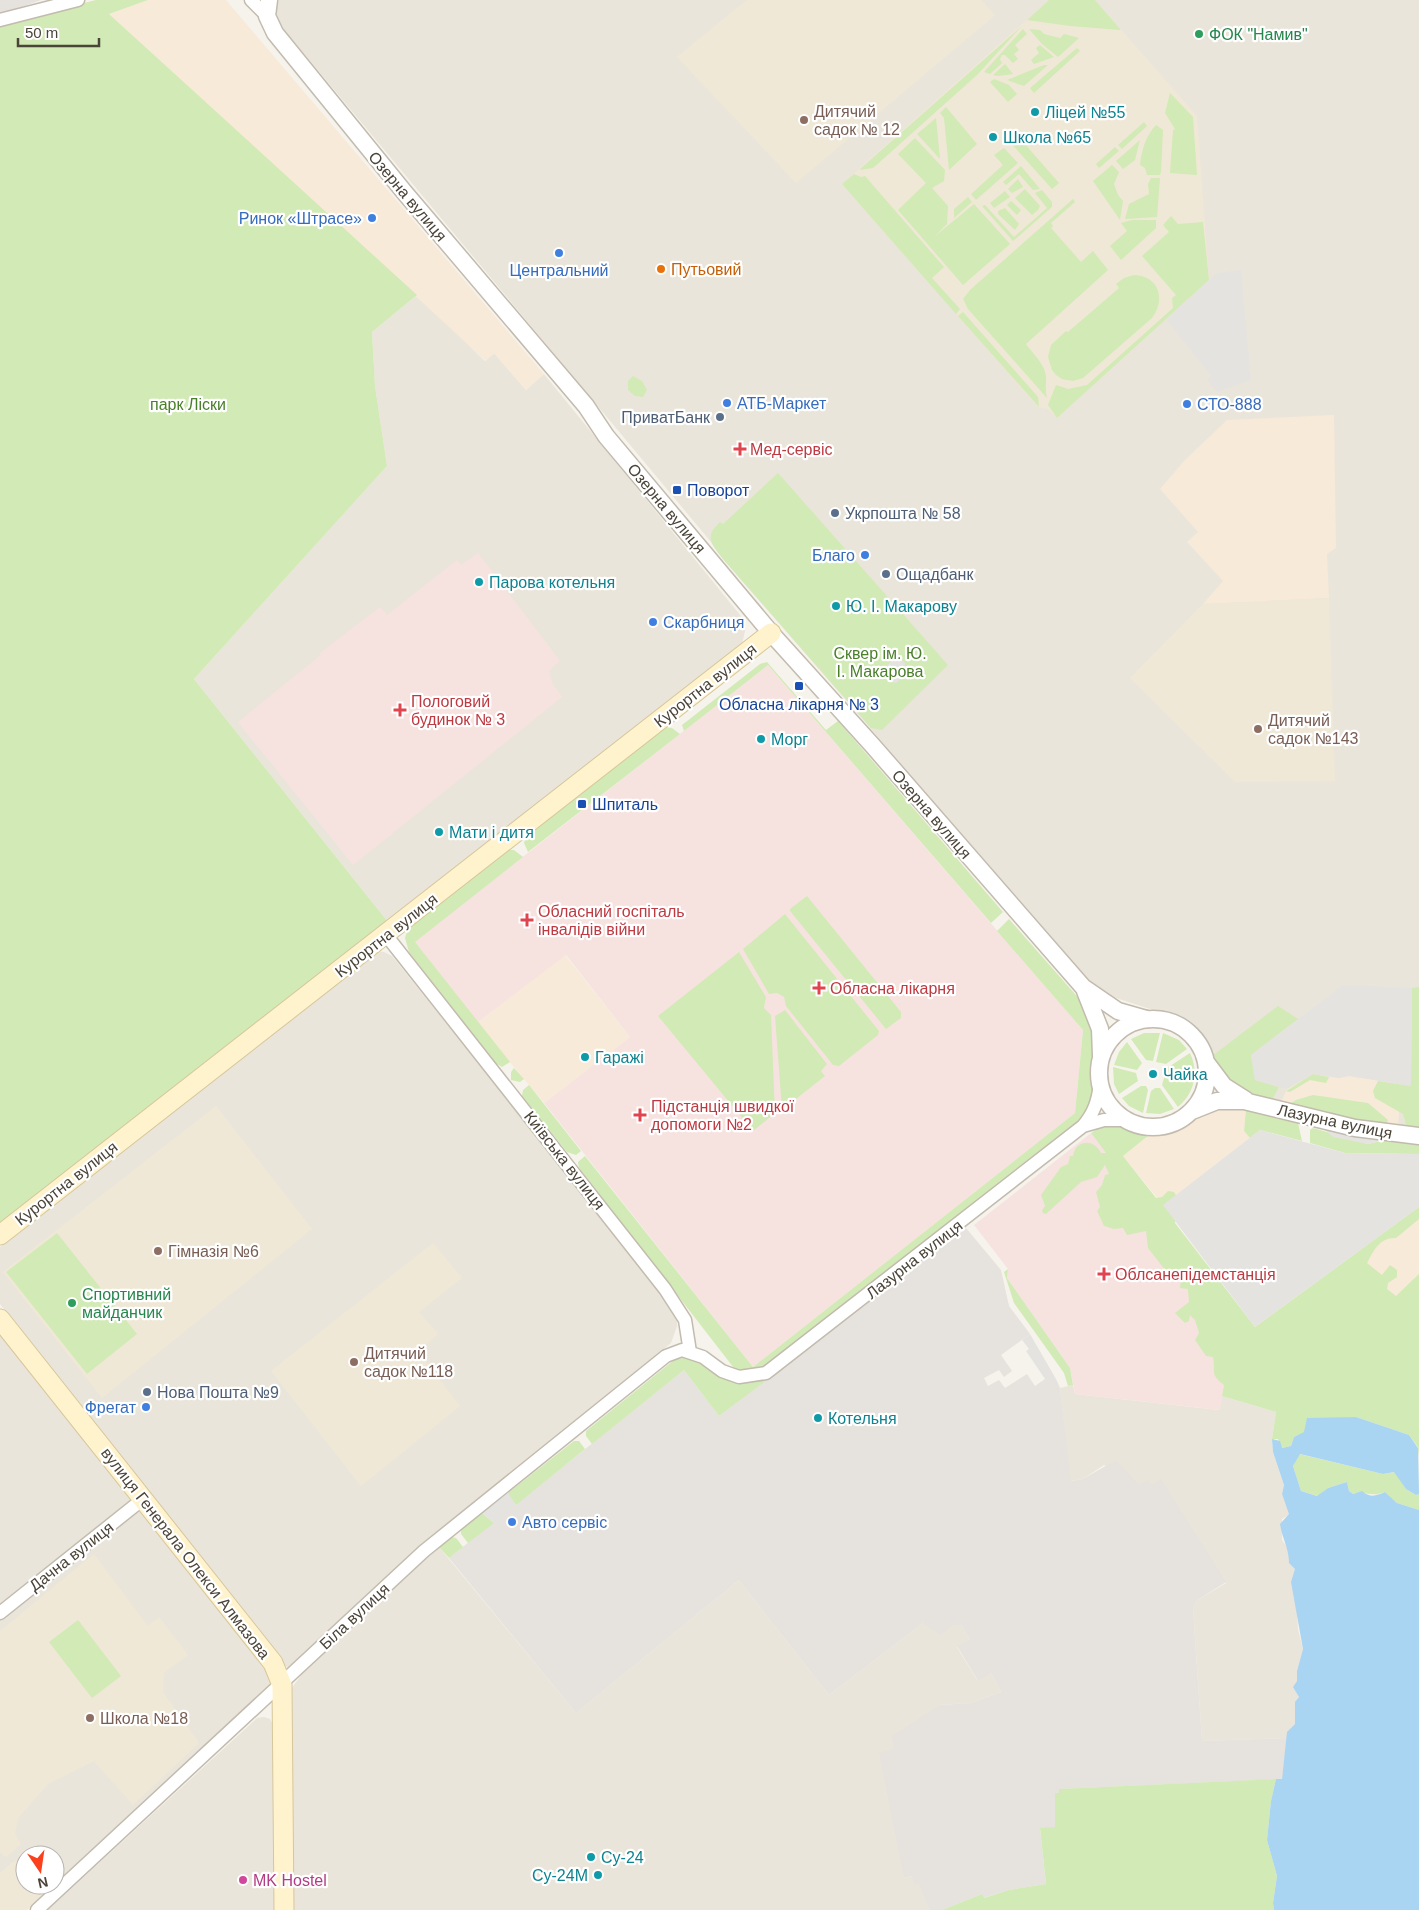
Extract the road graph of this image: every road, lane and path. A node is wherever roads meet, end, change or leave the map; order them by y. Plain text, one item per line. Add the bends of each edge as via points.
1 (78, 0) edge
2 (251, 0) edge
3 (268, 8) edge
4 (0, 20) edge
5 (771, 633) junction
6 (386, 936) junction
7 (1083, 987) junction
8 (1146, 1019) junction
9 (1101, 1058) junction
10 (1206, 1062) junction
11 (1100, 1084) junction
12 (1251, 1102) junction
13 (1192, 1111) junction
14 (1126, 1120) junction
15 (1083, 1126) junction
16 (1419, 1136) edge
17 (0, 1235) edge
18 (0, 1319) edge
19 (690, 1352) junction
20 (143, 1499) junction
21 (0, 1613) edge
22 (282, 1685) junction
23 (37, 1910) edge
24 (284, 1910) edge

1 - 4 street
2 - 3 street
3 - 5 street, Озерна вулиця via 275,33
5 - 6 main road, Курортна вулиця
5 - 7 street, Озерна вулиця
6 - 17 main road, Курортна вулиця
6 - 19 street, Київська вулиця via 665,1289 685,1320
7 - 8 street, Озерна вулиця via 1118,1011
7 - 9 street, Озерна вулиця via 1100,1029
8 - 9 street via 1122,1029 1109,1042
8 - 10 street via 1172,1022 1186,1030 1198,1043
9 - 11 street
10 - 12 street, Лазурна вулиця via 1224,1086
10 - 13 street via 1203,1093
11 - 14 street via 1109,1105
11 - 15 street, Лазурна вулиця via 1093,1112
12 - 13 street, Лазурна вулиця via 1224,1100
12 - 16 street, Лазурна вулиця via 1355,1128
13 - 14 street via 1176,1122 1158,1127
14 - 15 street, Лазурна вулиця via 1104,1120
15 - 19 street, Лазурна вулиця via 766,1373 739,1377
18 - 20 main road, вулиця Генерала Олекси Алмазова
19 - 22 street, Біла вулиця via 682,1350 666,1356 431,1545
20 - 21 street, Дачна вулиця
20 - 22 main road, вулиця Генерала Олекси Алмазова via 273,1663
22 - 23 street, Біла вулиця
22 - 24 main road, вулиця Генерала Олекси Алмазова

